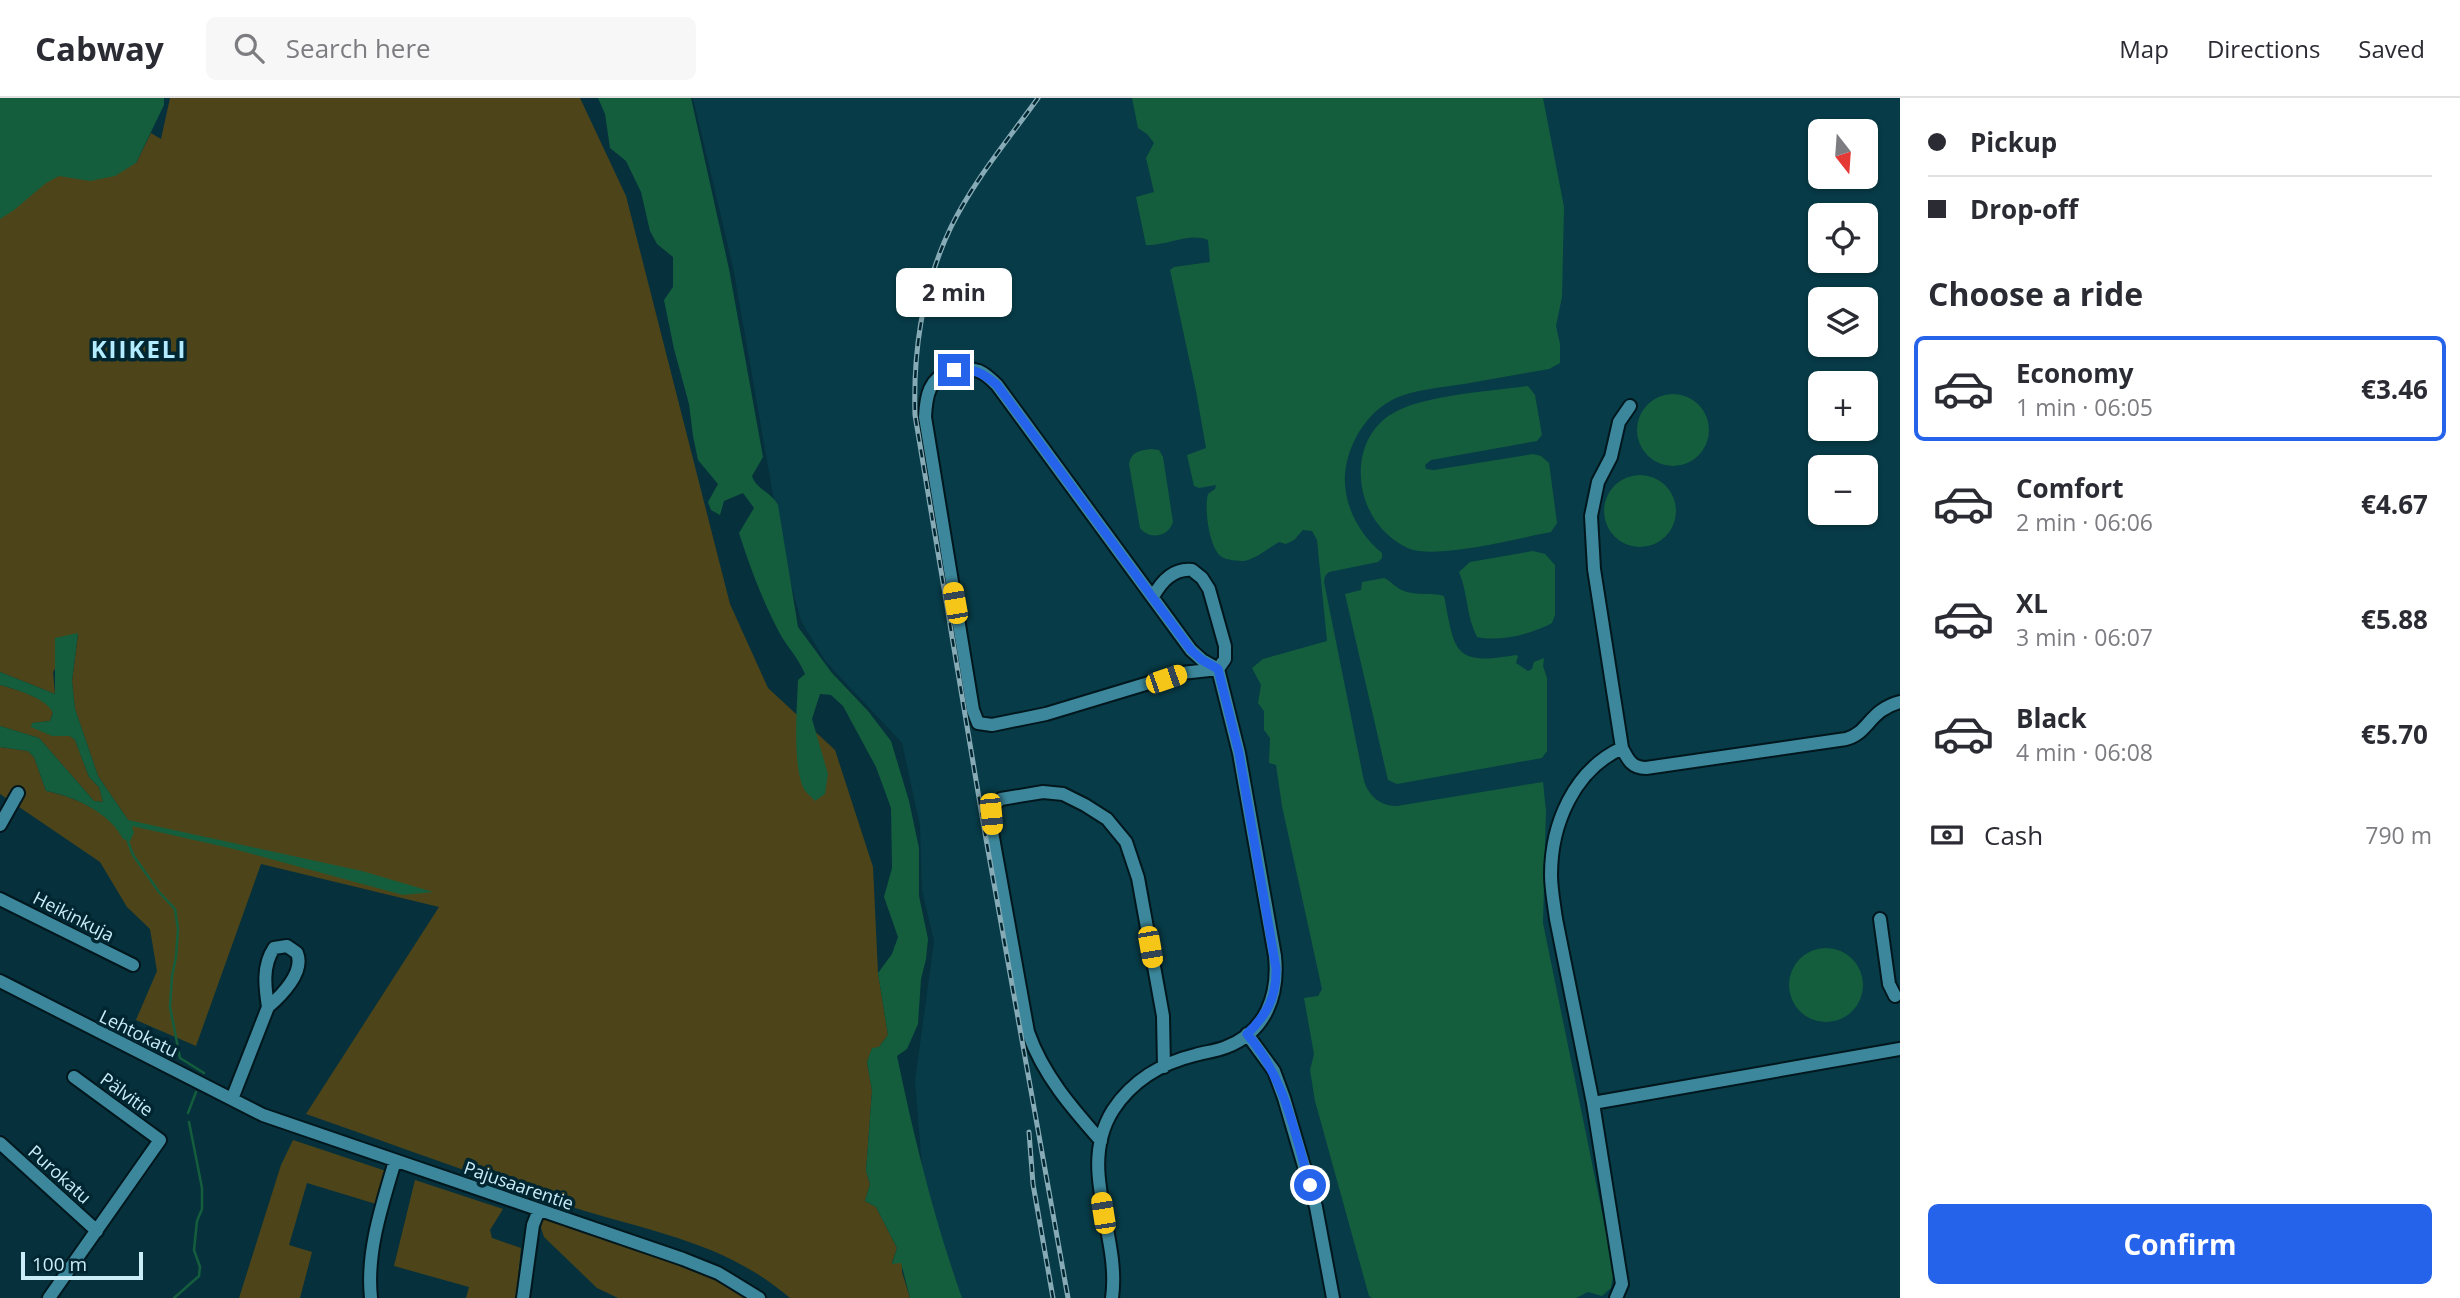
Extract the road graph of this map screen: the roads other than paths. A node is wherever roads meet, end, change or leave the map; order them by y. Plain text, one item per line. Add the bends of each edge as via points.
1 (1630, 406) dead end
2 (1153, 597) junction
3 (1218, 669) junction
4 (1900, 702) edge
5 (1622, 748) junction
6 (18, 793) dead end
7 (0, 825) edge
8 (0, 899) edge
9 (1880, 919) dead end
10 (133, 965) dead end
11 (1, 983) edge
12 (1898, 997) edge
13 (268, 1007) junction
14 (1247, 1034) junction
15 (1900, 1049) edge
16 (1164, 1067) junction
17 (74, 1077) dead end
18 (232, 1098) junction
19 (1593, 1103) junction
20 (263, 1115) joint
21 (160, 1140) joint
22 (1101, 1141) junction
23 (0, 1143) edge
24 (395, 1161) junction
25 (539, 1210) junction
26 (97, 1231) junction
27 (49, 1298) edge
28 (371, 1298) edge
29 (523, 1298) edge
30 (759, 1298) edge
31 (1112, 1298) edge
32 (1333, 1298) edge
33 (1616, 1298) edge

1 - 5 street via 1619,422 1591,516 1594,569
2 - 3 street via 1191,650
2 - 3 street via 1167,578 1181,570 1192,570 1202,578 1225,646 1225,659
2 - 3 street via 997,385 968,368 940,375 931,384 925,416 928,442 978,723 1046,714 1182,673
3 - 14 street via 1239,753 1276,968 1271,1003
4 - 5 street via 1882,708 1846,739 1646,768 1634,766
5 - 19 street via 1594,765 1572,793 1557,832 1552,867 1556,919
6 - 7 street
8 - 10 street, Heikinkuja
9 - 12 street via 1889,984
11 - 18 street, Lehtokatu
13 - 13 street via 300,965 297,953 287,946 274,948 267,962 264,989
13 - 18 street
14 - 16 street via 1224,1049
14 - 32 street via 1270,1065 1284,1098 1316,1207
15 - 19 street
16 - 22 street via 1136,1082 1122,1097
16 - 22 street via 1163,1016 1138,878 1126,842 1107,819 1063,794 1042,792 1001,799 991,814 992,832 1028,1032 1035,1053 1064,1098
17 - 21 street, Pälvitie
18 - 20 street, Lehtokatu
19 - 33 street via 1622,1284
20 - 24 street, Pajusaarentie
21 - 26 street, Purokatu
22 - 31 street via 1097,1172
23 - 26 street, Purokatu
24 - 25 street, Pajusaarentie
24 - 28 street via 372,1250
25 - 29 street
25 - 30 street, Pajusaarentie via 683,1259 718,1273
26 - 27 street, Purokatu

